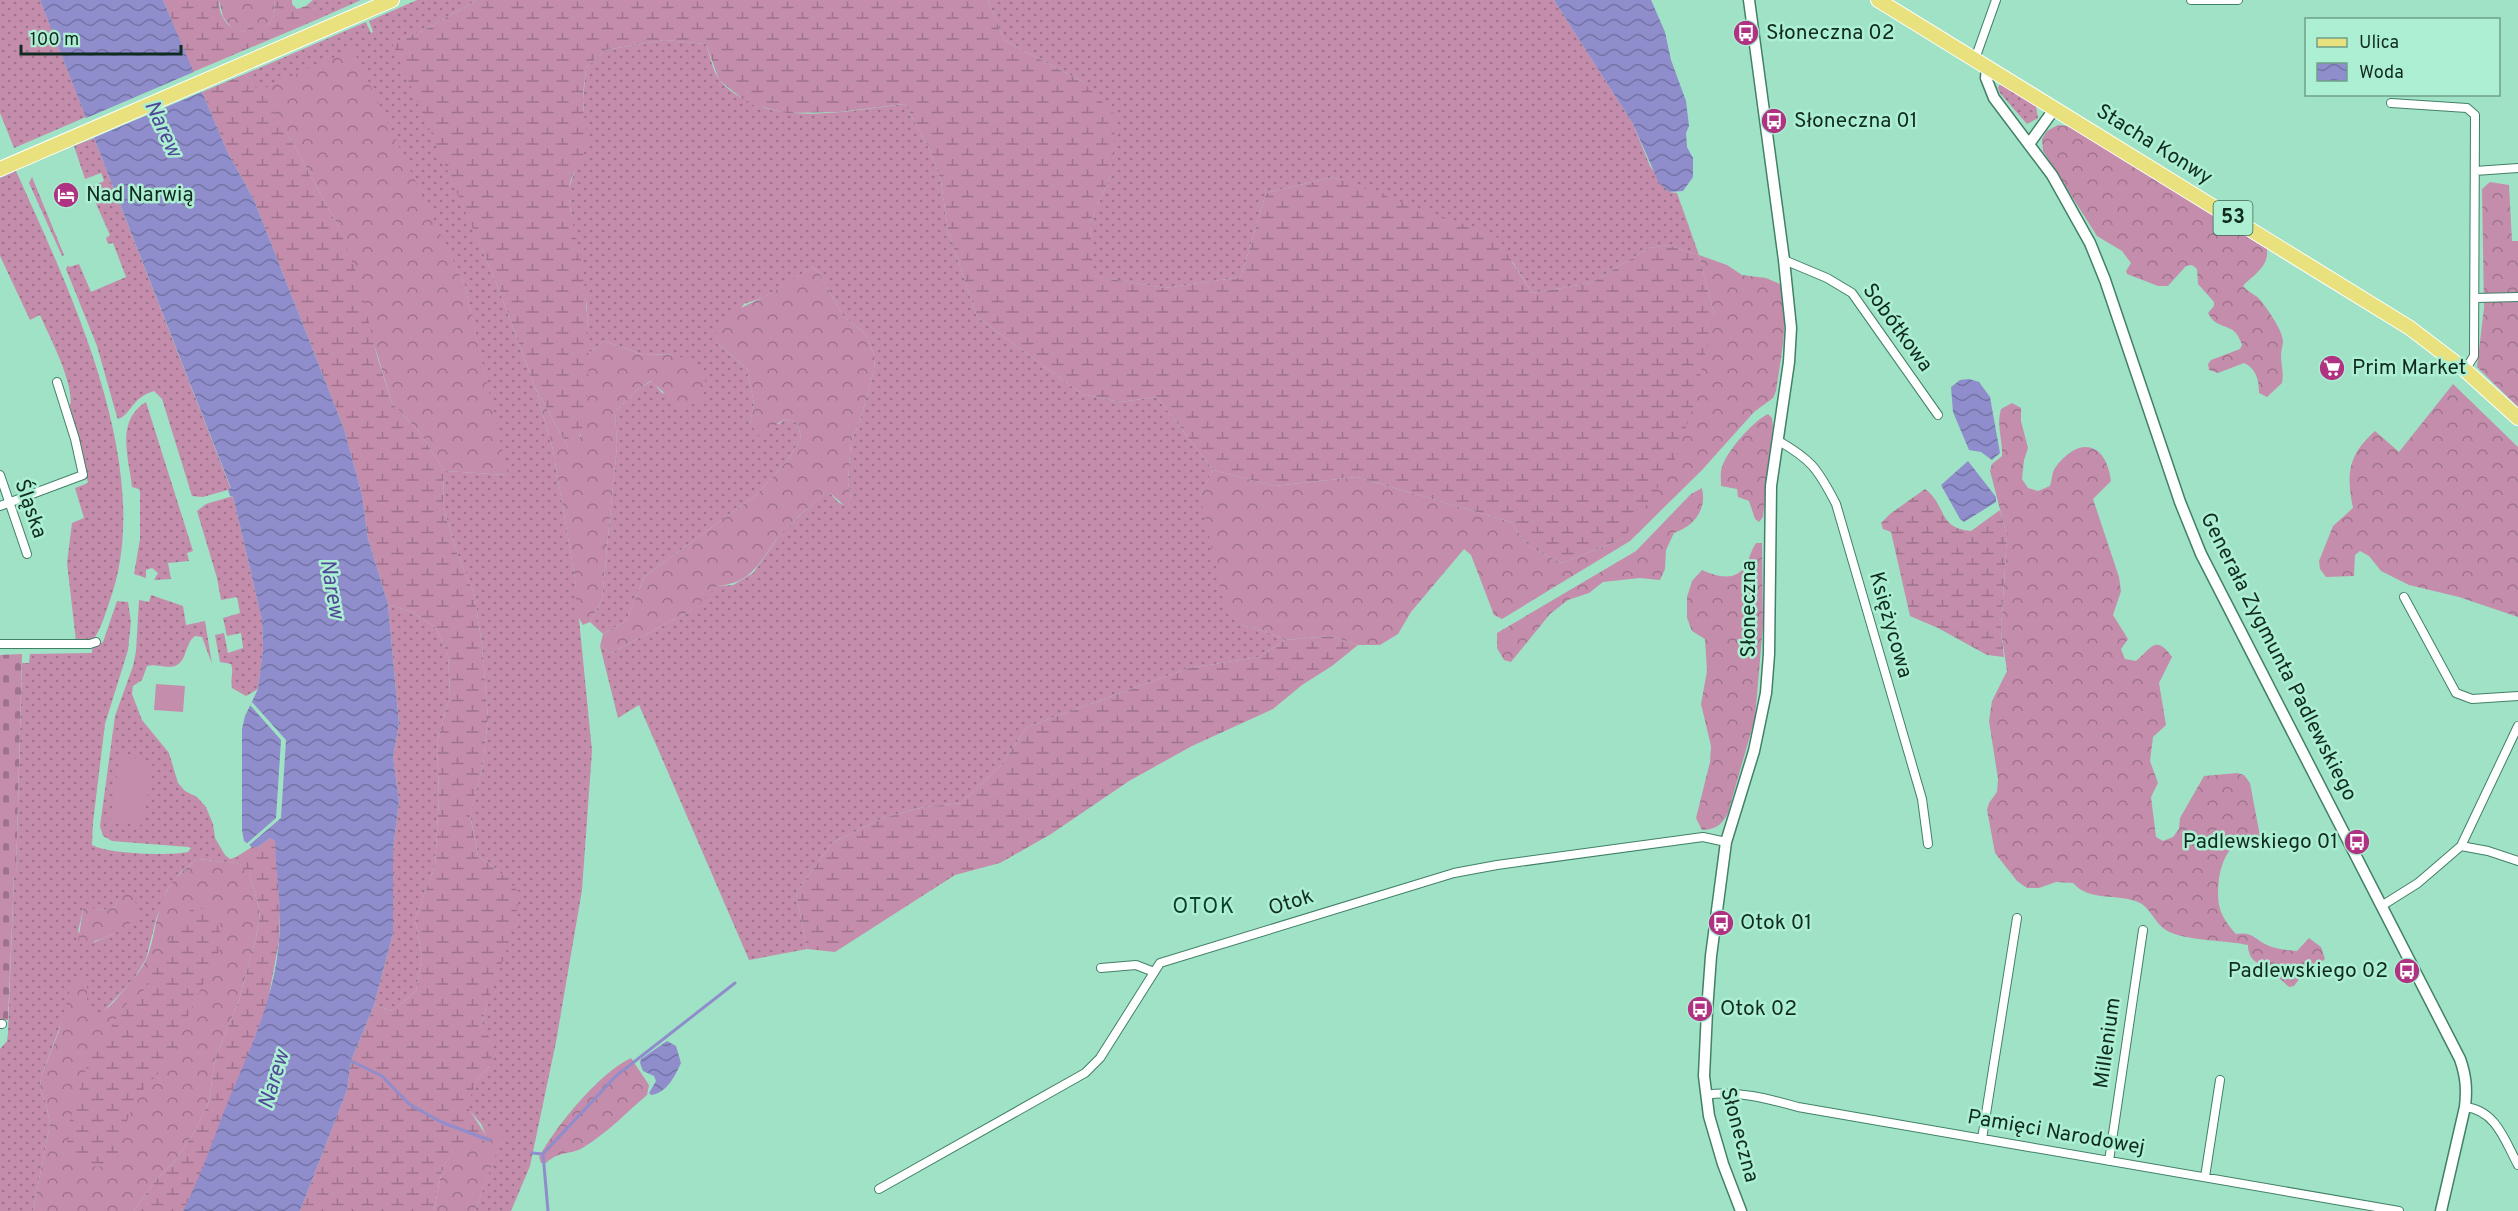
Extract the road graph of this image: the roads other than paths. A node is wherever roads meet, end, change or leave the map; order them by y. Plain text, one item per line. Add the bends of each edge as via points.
1 (392, 0) edge
2 (1749, 0) edge
3 (1878, 0) edge
4 (1996, 0) edge
5 (2191, 0) edge
6 (2238, 0) edge
7 (1975, 59) junction
8 (1987, 67) junction
9 (2391, 103) dead end
10 (2055, 108) junction
11 (2029, 144) junction
12 (2518, 168) edge
13 (0, 169) edge
14 (2475, 171) junction
15 (1784, 260) junction
16 (2518, 297) edge
17 (2476, 298) junction
18 (2465, 370) junction
19 (57, 382) dead end
20 (1938, 415) dead end
21 (2518, 418) edge
22 (1777, 440) junction
23 (0, 475) edge
24 (4, 505) edge
25 (27, 554) dead end
26 (2404, 597) dead end
27 (96, 642) dead end
28 (0, 644) edge
29 (2518, 696) edge
30 (2518, 726) edge
31 (1726, 842) junction
32 (1928, 844) dead end
33 (2461, 846) junction
34 (2518, 861) edge
35 (2383, 905) junction
36 (2017, 918) dead end
37 (2143, 930) dead end
38 (1101, 968) dead end
39 (1154, 972) junction
40 (2220, 1080) dead end
41 (1706, 1095) junction
42 (2465, 1107) junction
43 (1982, 1139) junction
44 (2109, 1161) junction
45 (2518, 1165) edge
46 (2205, 1177) junction
47 (879, 1189) dead end
48 (1741, 1211) edge
49 (2399, 1211) edge
50 (2441, 1211) edge

1 - 13 main road
2 - 15 street, Słoneczna
3 - 7 main road, Stacha Konwy / 53
4 - 7 street
5 - 6 street
7 - 8 main road, Stacha Konwy / 53
8 - 10 main road, Stacha Konwy / 53
8 - 11 street, Generała Zygmunta Padlewskiego via 1986,78 1994,98
9 - 14 street via 2473,111
10 - 11 street
10 - 18 main road, Stacha Konwy / 53 via 2379,308
11 - 35 street, Generała Zygmunta Padlewskiego via 2066,197 2091,243 2201,554
12 - 14 street
14 - 17 street
15 - 20 street, Sobótkowa via 1852,293
15 - 22 street, Słoneczna via 1791,328
16 - 17 street
17 - 18 street via 2474,356
18 - 21 main road, Stacha Konwy / 53
19 - 24 street via 83,475
22 - 31 street, Słoneczna via 1770,506 1765,700
22 - 32 street, Księżycowa via 1796,450 1820,472 1836,504 1922,799
23 - 24 street, Śląska
24 - 25 street, Śląska
26 - 29 street via 2456,693 2472,699
27 - 28 street
30 - 33 street
31 - 39 street, Otok via 1703,837 1454,873 1160,963
31 - 41 street, Słoneczna via 1710,956 1704,1059
33 - 34 street
33 - 35 street via 2418,883
35 - 42 street, Generała Zygmunta Padlewskiego via 2460,1059 2466,1074
36 - 43 street
37 - 44 street, Millenium
38 - 39 street via 1136,966
39 - 47 street, Otok via 1100,1058 1085,1073
40 - 46 street
41 - 43 street, Pamięci Narodowej via 1756,1097
41 - 48 street, Słoneczna via 1718,1147
42 - 45 street via 2491,1117
42 - 50 street, Generała Zygmunta Padlewskiego
43 - 44 street, Pamięci Narodowej
44 - 46 street, Pamięci Narodowej
46 - 49 street, Pamięci Narodowej

